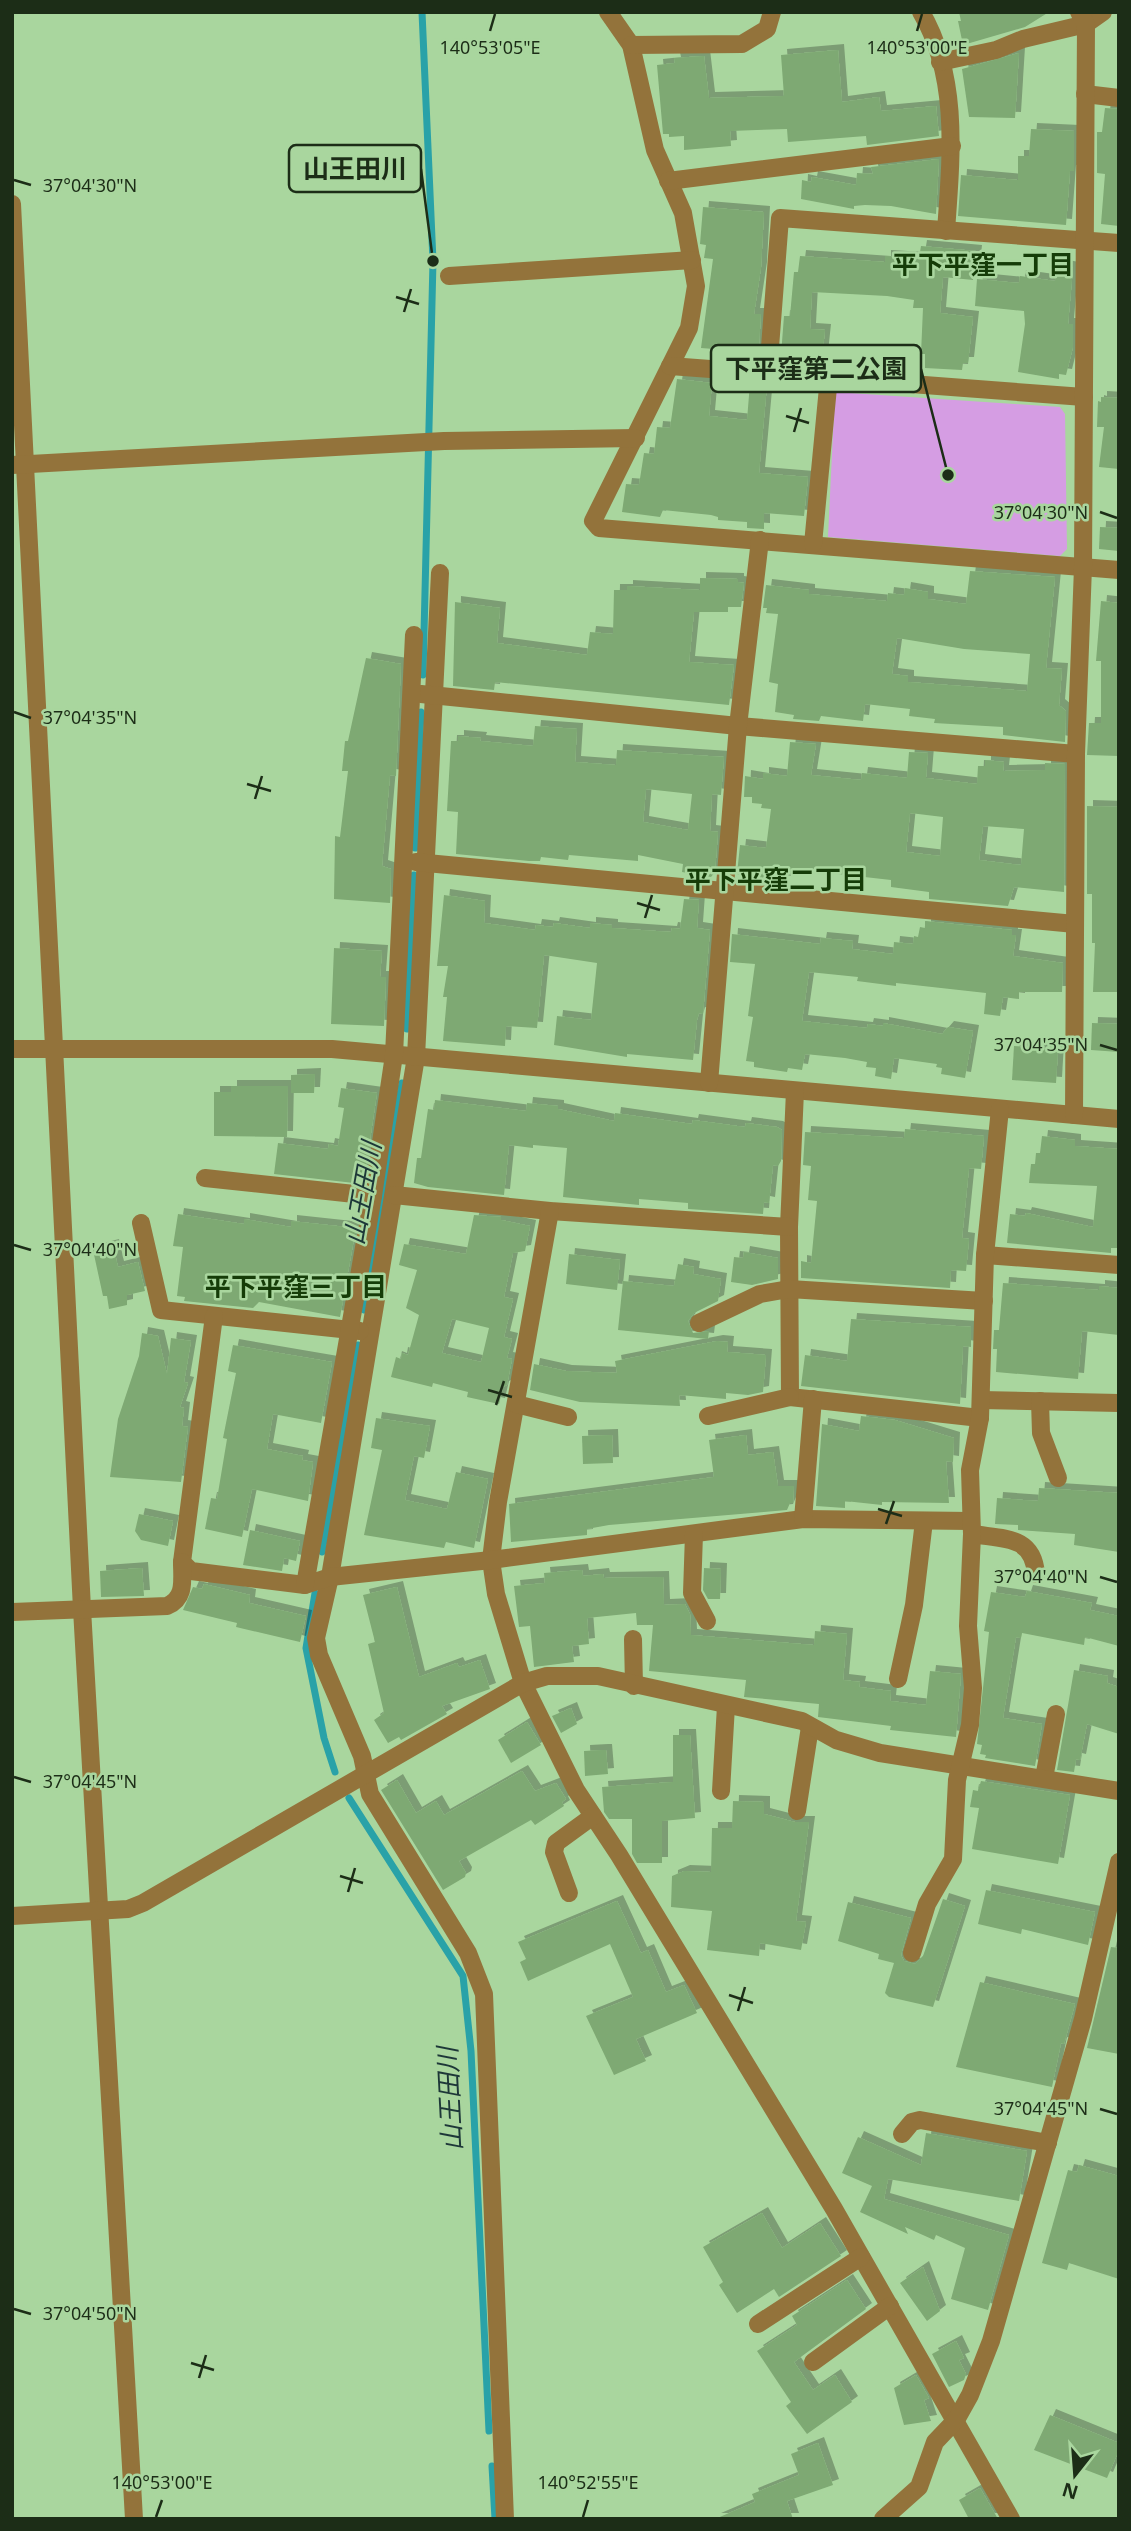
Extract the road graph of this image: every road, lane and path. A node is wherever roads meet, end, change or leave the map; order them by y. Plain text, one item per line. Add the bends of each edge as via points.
1 (608, 12) edge
2 (772, 12) edge
3 (921, 12) edge
4 (1104, 12) edge
5 (1083, 18) edge
6 (631, 46) junction
7 (940, 62) junction
8 (1085, 94) junction
9 (1119, 99) edge
10 (952, 146) junction
11 (668, 181) junction
12 (12, 204) edge
13 (947, 231) junction
14 (1086, 240) junction
15 (1119, 243) edge
16 (692, 260) junction
17 (449, 275) dead end
18 (670, 366) junction
19 (768, 373) junction
20 (829, 377) junction
21 (1084, 397) junction
22 (636, 438) junction
23 (19, 465) edge
24 (760, 540) junction
25 (813, 544) junction
26 (1083, 567) junction
27 (1119, 570) edge
28 (440, 573) dead end
29 (414, 635) dead end
30 (411, 694) junction
31 (433, 694) junction
32 (737, 726) junction
33 (1076, 754) junction
34 (403, 861) junction
35 (425, 862) junction
36 (723, 892) junction
37 (1075, 924) junction
38 (57, 1048) junction
39 (12, 1049) edge
40 (394, 1055) junction
41 (416, 1057) junction
42 (709, 1083) junction
43 (795, 1091) junction
44 (999, 1109) junction
45 (1074, 1115) junction
46 (1119, 1119) edge
47 (205, 1178) dead end
48 (394, 1195) junction
49 (373, 1196) junction
50 (550, 1211) junction
51 (141, 1223) dead end
52 (789, 1227) junction
53 (985, 1255) junction
54 (1119, 1265) edge
55 (789, 1289) junction
56 (984, 1300) junction
57 (215, 1316) junction
58 (699, 1323) dead end
59 (348, 1330) junction
60 (371, 1333) junction
61 (790, 1397) junction
62 (813, 1399) junction
63 (1040, 1401) junction
64 (1119, 1403) edge
65 (516, 1404) junction
66 (981, 1409) junction
67 (708, 1416) dead end
68 (568, 1417) dead end
69 (1058, 1478) dead end
70 (803, 1519) junction
71 (924, 1521) junction
72 (972, 1527) junction
73 (694, 1534) junction
74 (491, 1560) junction
75 (182, 1562) junction
76 (1036, 1574) dead end
77 (330, 1577) junction
78 (305, 1585) junction
79 (82, 1609) junction
80 (12, 1612) edge
81 (707, 1621) dead end
82 (633, 1639) dead end
83 (898, 1679) dead end
84 (523, 1683) junction
85 (634, 1686) junction
86 (726, 1706) junction
87 (1056, 1714) dead end
88 (810, 1727) junction
89 (962, 1764) junction
90 (368, 1774) junction
91 (1044, 1778) junction
92 (721, 1791) dead end
93 (1119, 1791) edge
94 (797, 1811) dead end
95 (593, 1816) junction
96 (1118, 1872) edge
97 (569, 1893) dead end
98 (102, 1912) junction
99 (12, 1916) edge
100 (912, 1952) dead end
101 (902, 2134) dead end
102 (1048, 2143) junction
103 (862, 2257) junction
104 (890, 2306) junction
105 (758, 2324) dead end
106 (813, 2362) dead end
107 (956, 2420) junction
108 (134, 2519) edge
109 (505, 2519) edge
110 (883, 2519) edge
111 (1011, 2519) edge

1 - 6 street
2 - 6 street via 766,29 742,44
3 - 7 street
4 - 5 street
5 - 7 street via 996,50
5 - 8 street
6 - 11 street via 654,150
7 - 10 street
8 - 9 street
8 - 14 street
10 - 11 street
10 - 13 street
11 - 16 street via 683,213
12 - 23 street
13 - 14 street
13 - 19 street via 780,218
14 - 15 street
14 - 21 street
16 - 17 street
16 - 18 street via 694,307
18 - 19 street
18 - 22 street
19 - 20 street
20 - 21 street
20 - 25 street
21 - 26 street
22 - 23 street via 439,442
22 - 24 street via 593,522 599,528
23 - 38 street
24 - 25 street
24 - 32 street
25 - 26 street
26 - 27 street
26 - 33 street
28 - 31 street
29 - 30 street
30 - 31 street
30 - 34 street
31 - 32 street
31 - 35 street
32 - 33 street
32 - 36 street
33 - 37 street
34 - 35 street
34 - 40 street
35 - 36 street
35 - 41 street
36 - 37 street
36 - 42 street
37 - 45 street
38 - 39 street
38 - 40 street via 332,1049
38 - 79 street
40 - 41 street
40 - 49 street
41 - 42 street
41 - 48 street
42 - 43 street
43 - 44 street
43 - 52 street
44 - 45 street
44 - 53 street
45 - 46 street
47 - 49 street
48 - 50 street
48 - 60 street
49 - 59 street
50 - 52 street
50 - 65 street
51 - 57 street via 161,1310
52 - 55 street
53 - 54 street
53 - 56 street
55 - 56 street
55 - 58 street via 760,1294
55 - 61 street
56 - 66 street
57 - 59 street
57 - 75 street
59 - 60 street
59 - 78 street
60 - 77 street
61 - 62 street
61 - 67 street
62 - 66 street
62 - 70 street
63 - 64 street
63 - 66 street
63 - 69 street via 1041,1433
65 - 68 street
65 - 74 street
66 - 72 street via 970,1470
70 - 71 street
70 - 73 street
71 - 72 street
71 - 83 street via 914,1605
72 - 76 street via 1020,1542 1031,1552
72 - 89 street via 968,1626 973,1688
73 - 74 street
73 - 81 street via 692,1593
74 - 77 street
74 - 84 street via 499,1606
75 - 78 street via 191,1570
75 - 79 street via 181,1594 176,1602
77 - 78 street
77 - 90 street via 317,1638 318,1655
79 - 80 street
79 - 98 street
82 - 85 street
84 - 85 street via 580,1674
84 - 90 street
84 - 95 street
85 - 86 street
86 - 88 street via 802,1721
86 - 92 street
87 - 91 street
88 - 89 street via 836,1741 880,1753
88 - 94 street
89 - 91 street
89 - 100 street via 953,1859 927,1904
90 - 98 street via 171,1889 128,1909
90 - 109 street via 370,1794 468,1953 484,1994
91 - 93 street
95 - 97 street via 556,1843 554,1852
95 - 103 street
96 - 102 street
98 - 99 street
98 - 108 street
101 - 102 street via 920,2120
102 - 107 street via 991,2341
103 - 104 street
103 - 105 street
104 - 106 street
104 - 107 street
107 - 110 street via 935,2442 919,2487
107 - 111 street

